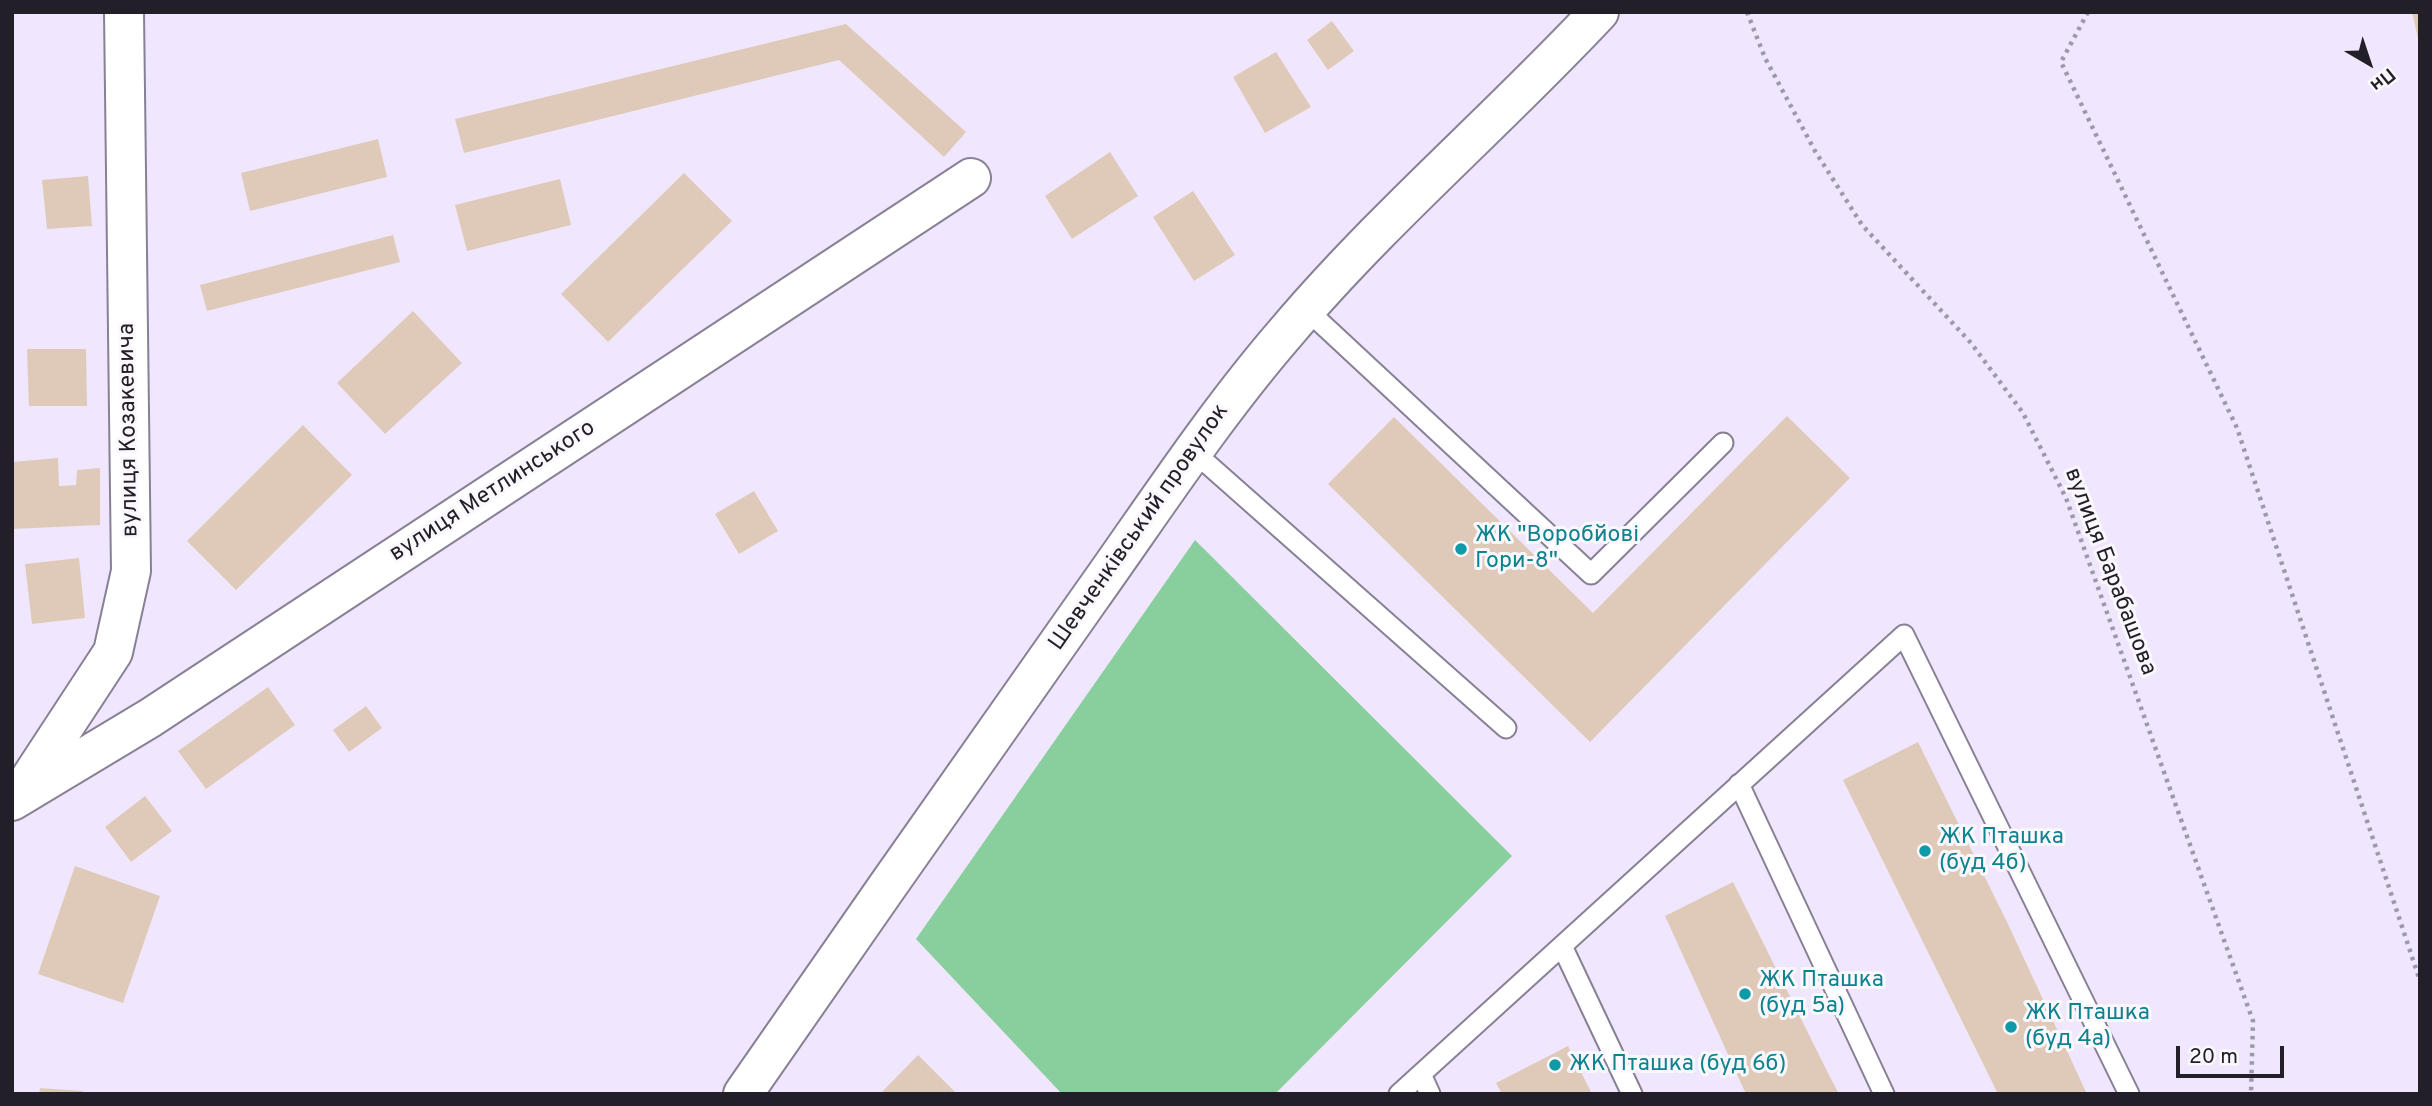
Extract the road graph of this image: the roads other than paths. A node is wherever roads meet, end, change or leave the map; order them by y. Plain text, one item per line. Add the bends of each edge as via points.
1 (124, 12) edge
2 (1599, 12) edge
3 (971, 178) dead end
4 (1306, 309) junction
5 (1723, 443) dead end
6 (1194, 452) junction
7 (1506, 728) dead end
8 (1739, 784) junction
9 (14, 805) edge
10 (1562, 946) junction
11 (1421, 1074) junction
12 (743, 1094) edge
13 (1399, 1094) edge
14 (1430, 1094) edge
15 (1632, 1094) edge
16 (1884, 1094) edge
17 (2129, 1094) edge

1 - 9 street, вулиця Козакевича via 131,571 113,652
2 - 4 street, Шевченківський провулок
3 - 9 street, вулиця Метлинського
4 - 5 lane via 1591,574
4 - 6 street, Шевченківський провулок
6 - 7 lane
6 - 12 street, Шевченківський провулок
8 - 10 lane
8 - 16 lane
8 - 17 lane via 1904,635
10 - 11 lane
10 - 15 lane
11 - 13 lane
11 - 14 lane

